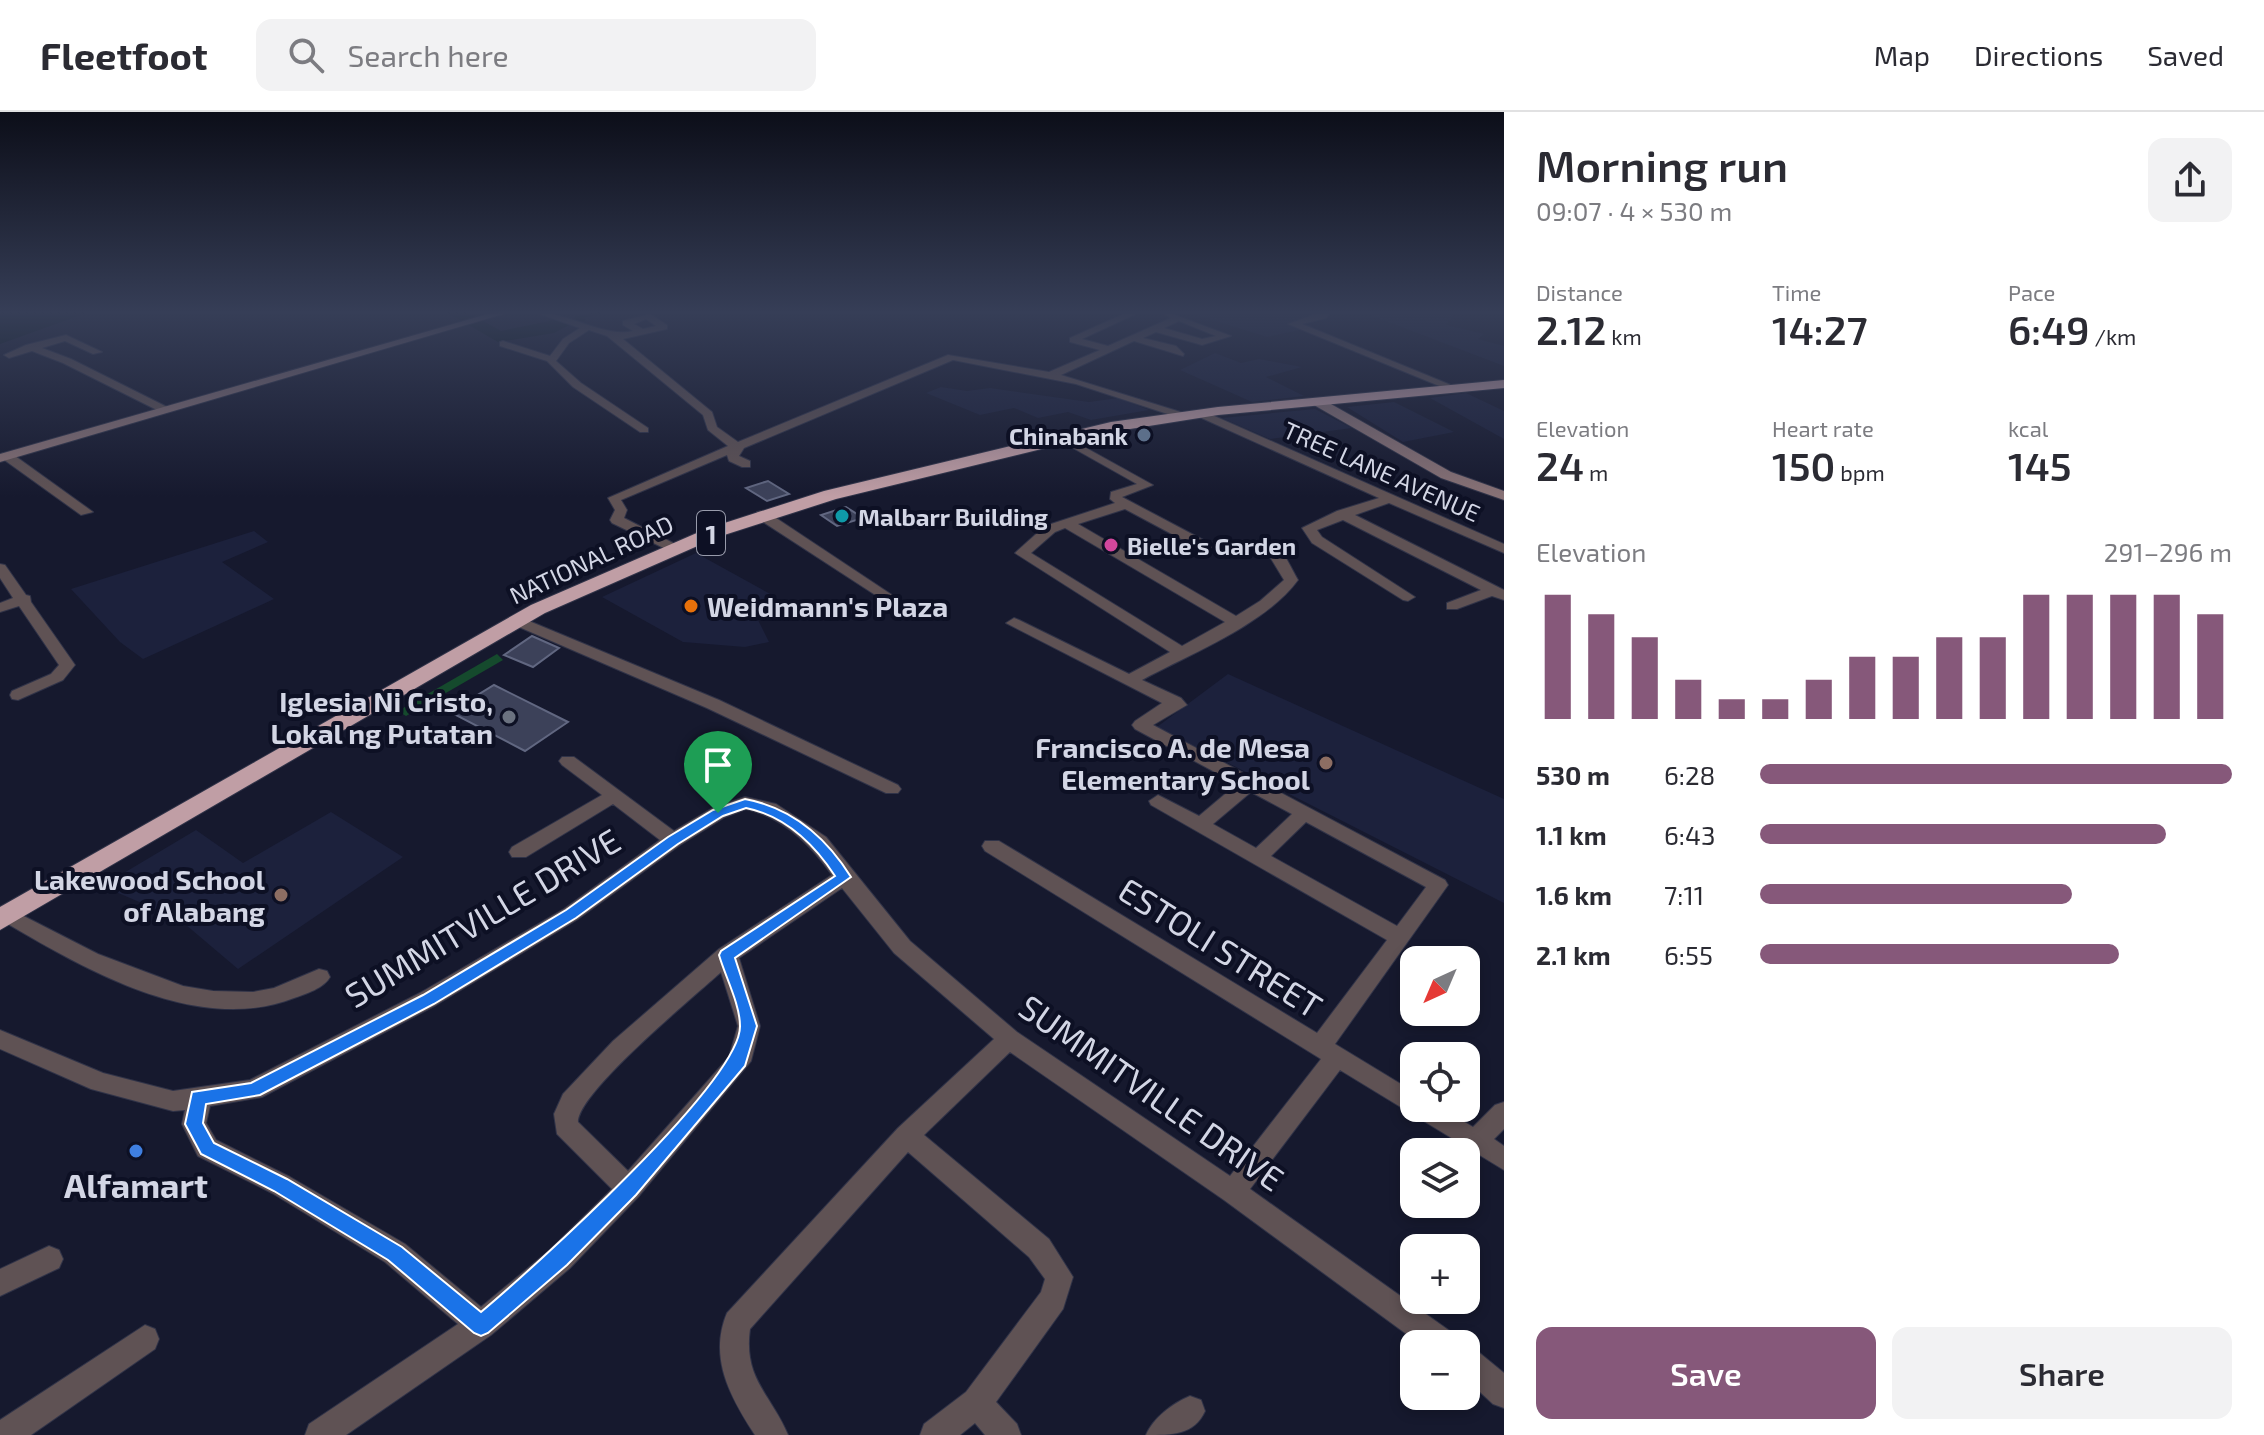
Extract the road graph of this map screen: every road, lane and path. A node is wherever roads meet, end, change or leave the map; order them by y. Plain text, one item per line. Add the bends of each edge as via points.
1 (92, 374) edge
2 (291, 374) edge
3 (561, 374) edge
4 (661, 374) edge
5 (913, 374) edge
6 (1045, 374) edge
7 (1417, 374) edge
8 (1052, 375) joint
9 (1504, 384) edge
10 (1458, 390) junction
11 (1318, 402) junction
12 (165, 410) junction
13 (1191, 414) junction
14 (644, 430) dead end
15 (1061, 437) junction
16 (738, 448) junction
17 (4, 457) edge
18 (746, 464) dead end
19 (1504, 496) edge
20 (1390, 498) junction
21 (1126, 504) junction
22 (86, 512) dead end
23 (1342, 514) junction
24 (762, 515) junction
25 (1066, 523) junction
26 (672, 548) junction
27 (1504, 549) edge
28 (1, 569) edge
29 (1498, 593) edge
30 (885, 595) dead end
31 (1408, 597) dead end
32 (25, 599) junction
33 (1452, 606) dead end
34 (0, 608) edge
35 (517, 621) junction
36 (1234, 621) junction
37 (1014, 623) dead end
38 (1180, 652) junction
39 (1130, 680) junction
40 (18, 695) dead end
41 (568, 761) dead end
42 (1245, 787) dead end
43 (892, 789) dead end
44 (614, 796) junction
45 (1158, 801) dead end
46 (1299, 818) dead end
47 (1200, 825) junction
48 (673, 840) junction
49 (992, 846) dead end
50 (519, 852) dead end
51 (1258, 857) junction
52 (844, 877) junction
53 (4, 917) edge
54 (1399, 937) junction
55 (727, 955) junction
56 (319, 977) dead end
57 (0, 1039) edge
58 (1009, 1039) junction
59 (1328, 1052) junction
60 (1400, 1096) edge
61 (199, 1098) junction
62 (1504, 1112) edge
63 (1443, 1122) edge
64 (907, 1136) junction
65 (1469, 1138) edge
66 (1479, 1138) edge
67 (1480, 1145) edge
68 (1504, 1159) edge
69 (629, 1189) junction
70 (1233, 1192) junction
71 (49, 1259) dead end
72 (0, 1283) edge
73 (481, 1325) junction
74 (1425, 1330) edge
75 (145, 1339) dead end
76 (1480, 1372) edge
77 (1504, 1393) edge
78 (977, 1403) junction
79 (1190, 1411) dead end
80 (5, 1435) edge
81 (320, 1435) edge
82 (773, 1435) edge
83 (935, 1435) edge
84 (1006, 1435) edge
85 (1161, 1435) edge

1 - 12 street
2 - 12 main road
3 - 14 street
4 - 16 street
5 - 16 street, TREE LANE AVENUE
6 - 8 street, TREE LANE AVENUE
7 - 10 street
8 - 13 street, TREE LANE AVENUE
9 - 10 highway, NATIONAL ROAD / 1
10 - 11 highway, NATIONAL ROAD / 1
11 - 13 highway, NATIONAL ROAD / 1
11 - 19 main road via 1446,475
12 - 17 main road
13 - 15 highway, NATIONAL ROAD / 1
13 - 20 street, TREE LANE AVENUE
15 - 21 street via 1145,482 1143,488 1114,496
15 - 24 highway, NATIONAL ROAD / 1
16 - 18 street via 731,456
16 - 26 street via 614,498 621,510 617,520
17 - 22 street
20 - 23 street
20 - 27 street, TREE LANE AVENUE
21 - 25 street
21 - 36 street via 1210,548 1257,543 1272,549 1289,575 1289,585
23 - 29 street
23 - 31 street via 1311,525 1310,532
24 - 26 highway, NATIONAL ROAD / 1
24 - 30 street
25 - 36 street
25 - 38 street via 1029,545 1022,553 1025,557
26 - 35 highway, NATIONAL ROAD / 1
28 - 32 street
29 - 33 street
32 - 34 street
32 - 40 street via 67,665 57,677
35 - 43 street via 713,704
35 - 53 highway, NATIONAL ROAD / 1
36 - 38 street
37 - 39 street
38 - 39 street
39 - 54 street via 1177,703 1141,725 1435,881 1437,889
41 - 44 street
42 - 47 street
44 - 48 street
44 - 50 street
45 - 47 street
46 - 51 street
47 - 51 street
48 - 52 street, SUMMITVILLE DRIVE via 745,803 769,808 819,842
48 - 61 street, SUMMITVILLE DRIVE via 571,914 428,999 254,1090
49 - 59 street, ESTOLI STREET
51 - 54 street
52 - 55 street
52 - 58 street, SUMMITVILLE DRIVE via 902,947
53 - 56 street via 75,952 186,994 243,1002 289,992
54 - 59 street
55 - 69 street via 749,1026 739,1061
55 - 69 street via 621,1048 566,1114 566,1126
57 - 61 street, SUMMITVILLE DRIVE via 99,1082 173,1101
58 - 64 street
58 - 70 street, SUMMITVILLE DRIVE
59 - 60 street, ESTOLI STREET
59 - 70 street
61 - 73 street via 194,1124 207,1148 395,1253
62 - 66 street
63 - 65 street
64 - 78 street via 1039,1248 1059,1277 1053,1299
64 - 82 street via 737,1323 731,1349 739,1381
67 - 68 street
69 - 73 street via 560,1259
70 - 74 street, SUMMITVILLE DRIVE
71 - 72 street
73 - 81 street
75 - 80 street
76 - 77 street
78 - 83 street
78 - 84 street
79 - 85 street

